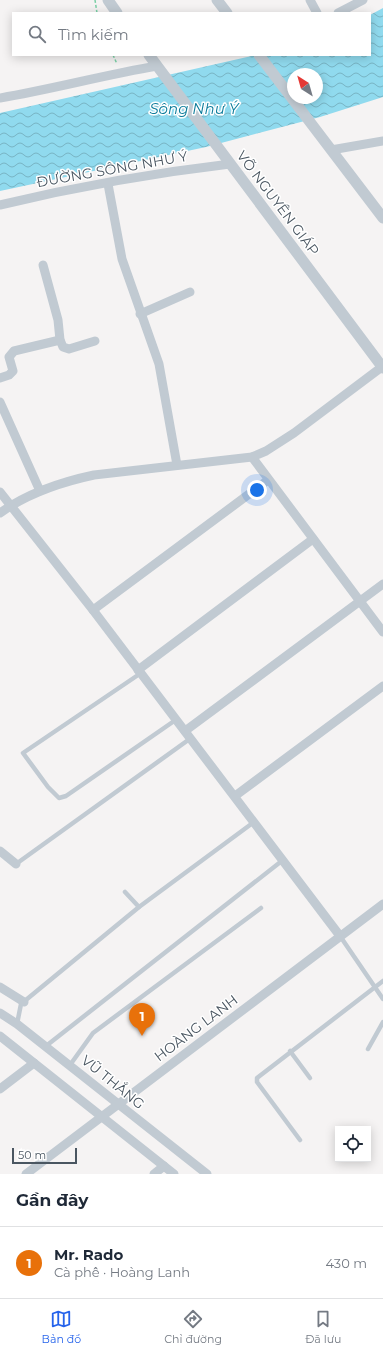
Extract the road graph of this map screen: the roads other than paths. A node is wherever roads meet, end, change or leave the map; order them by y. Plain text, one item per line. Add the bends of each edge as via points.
1 (108, 0) edge
2 (217, 0) edge
3 (310, 0) edge
4 (363, 0) edge
5 (116, 12) edge
6 (226, 12) edge
7 (316, 12) edge
8 (340, 12) edge
9 (150, 56) edge
10 (260, 56) edge
11 (159, 69) junction
12 (0, 98) edge
13 (383, 141) edge
14 (331, 150) junction
15 (227, 160) junction
16 (108, 184) junction
17 (0, 206) edge
18 (383, 218) edge
19 (43, 265) dead end
20 (190, 292) dead end
21 (140, 314) junction
22 (60, 340) junction
23 (95, 341) dead end
24 (383, 367) edge
25 (0, 378) edge
26 (0, 402) edge
27 (252, 457) junction
28 (177, 465) junction
29 (268, 480) junction
30 (40, 491) junction
31 (0, 492) edge
32 (11, 505) junction
33 (0, 513) edge
34 (313, 539) junction
35 (383, 584) edge
36 (360, 601) junction
37 (93, 610) junction
38 (383, 632) edge
39 (139, 671) junction
40 (383, 686) edge
41 (177, 719) junction
42 (185, 731) junction
43 (191, 738) junction
44 (235, 796) junction
45 (254, 822) junction
46 (0, 851) edge
47 (283, 860) junction
48 (16, 864) joint
49 (125, 892) dead end
50 (383, 904) edge
51 (139, 907) junction
52 (261, 908) dead end
53 (340, 936) junction
54 (383, 981) edge
55 (375, 986) junction
56 (0, 987) edge
57 (383, 999) edge
58 (24, 1002) junction
59 (0, 1013) edge
60 (383, 1022) edge
61 (17, 1024) junction
62 (0, 1036) edge
63 (46, 1046) junction
64 (368, 1049) dead end
65 (290, 1051) junction
66 (34, 1063) junction
67 (70, 1065) junction
68 (310, 1078) dead end
69 (0, 1089) edge
70 (118, 1104) junction
71 (101, 1118) junction
72 (300, 1140) dead end
73 (164, 1166) junction
74 (26, 1174) edge
75 (154, 1174) edge
76 (174, 1174) edge
77 (207, 1174) edge

1 - 5 street
2 - 6 street
3 - 7 street
4 - 8 street
9 - 11 street, VÕ NGUYÊN GIÁP
10 - 14 street
11 - 12 street via 120,72
11 - 15 street, VÕ NGUYÊN GIÁP
13 - 14 street
14 - 18 street
15 - 16 street, ĐƯỜNG SÔNG NHƯ Ý
15 - 24 street, VÕ NGUYÊN GIÁP
16 - 17 street, ĐƯỜNG SÔNG NHƯ Ý via 45,194
16 - 21 street via 122,259
19 - 22 street via 58,320
20 - 21 street
21 - 28 street via 159,364
22 - 23 street via 64,349
22 - 25 street via 14,351 9,357 13,371
24 - 27 street via 294,433
26 - 30 street
27 - 28 street
27 - 29 street
28 - 30 street via 94,475 68,480
29 - 34 street
29 - 37 street
30 - 32 street
31 - 32 street
32 - 33 street
32 - 37 street
34 - 36 street
34 - 39 street
35 - 36 street
36 - 38 street
36 - 42 street
37 - 39 street
39 - 41 street
39 - 41 lane via 23,753 48,787 58,798 66,796
40 - 44 street
41 - 42 street
42 - 43 street
43 - 44 street
43 - 48 lane
44 - 45 street
45 - 47 street
45 - 51 lane
46 - 48 street
47 - 53 street
47 - 63 lane
49 - 51 lane
50 - 53 street, HOÀNG LANH
51 - 58 lane
52 - 67 lane via 93,1033
53 - 55 lane
53 - 70 street, HOÀNG LANH
54 - 55 lane
55 - 57 lane
55 - 65 lane
56 - 58 street
58 - 61 lane via 21,1004
59 - 61 street, VŨ THẮNG
60 - 64 lane
61 - 63 street, VŨ THẮNG
62 - 66 street
63 - 67 street, VŨ THẮNG
65 - 68 lane
65 - 72 lane via 261,1073 257,1082
66 - 69 street
66 - 71 street
67 - 70 street, VŨ THẮNG
70 - 71 street, HOÀNG LANH
70 - 77 street, VŨ THẮNG
71 - 73 street
71 - 74 street, HOÀNG LANH
73 - 75 street
73 - 76 street

